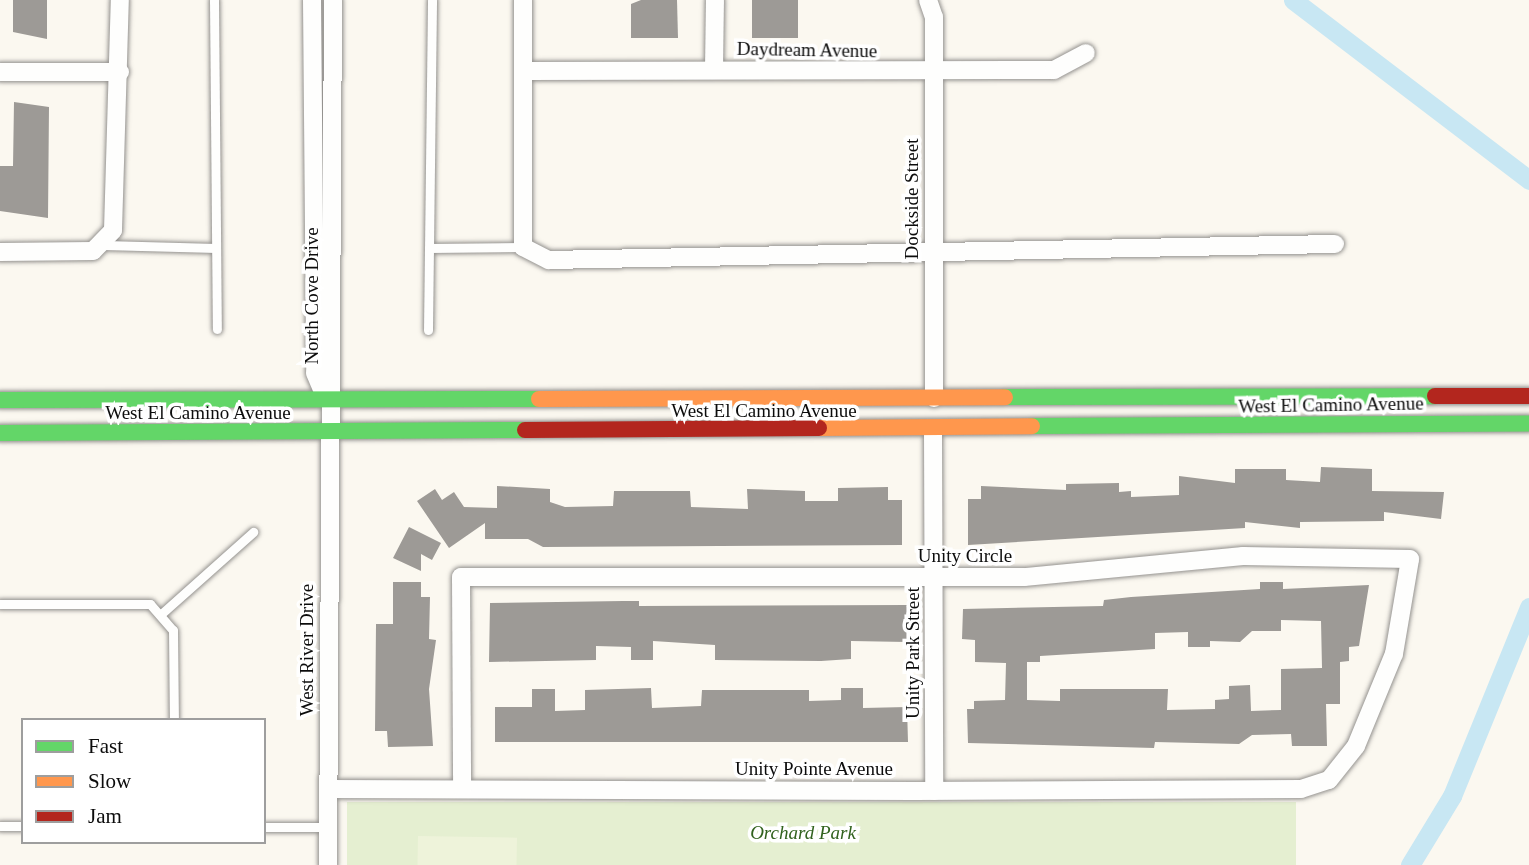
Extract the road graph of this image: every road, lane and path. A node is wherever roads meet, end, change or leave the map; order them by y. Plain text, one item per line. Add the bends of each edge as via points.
1 (120, 0) edge
2 (214, 0) edge
3 (312, 0) edge
4 (333, 0) edge
5 (432, 0) edge
6 (523, 0) edge
7 (715, 0) edge
8 (928, 0) edge
9 (1086, 54) dead end
10 (714, 69) junction
11 (524, 71) junction
12 (0, 72) edge
13 (120, 72) junction
14 (933, 72) junction
15 (1335, 244) dead end
16 (104, 245) junction
17 (523, 247) junction
18 (216, 248) junction
19 (429, 248) junction
20 (0, 252) edge
21 (933, 252) junction
22 (217, 329) dead end
23 (428, 330) dead end
24 (1529, 396) edge
25 (934, 398) junction
26 (326, 399) junction
27 (0, 400) edge
28 (1529, 423) edge
29 (933, 432) junction
30 (0, 433) edge
31 (327, 434) junction
32 (253, 532) dead end
33 (933, 578) junction
34 (0, 604) edge
35 (160, 615) junction
36 (174, 718) edge
37 (328, 789) junction
38 (462, 789) junction
39 (1301, 789) joint
40 (934, 791) junction
41 (0, 826) edge
42 (21, 826) edge
43 (266, 827) edge
44 (328, 827) junction
45 (328, 865) edge

1 - 13 street
2 - 18 lane
3 - 26 street, North Cove Drive via 315,373
4 - 26 street, North Cove Drive via 334,374
5 - 19 lane
6 - 11 street
7 - 10 street
8 - 14 street, Dockside Street
9 - 14 street, Daydream Avenue via 1054,70
10 - 11 street, Daydream Avenue
10 - 14 street, Daydream Avenue
11 - 17 street
12 - 13 street
13 - 16 street via 118,207
14 - 21 street, Dockside Street
15 - 21 street
16 - 18 lane
16 - 20 street via 93,251
17 - 19 lane
17 - 21 street via 549,260
18 - 22 lane
19 - 23 lane
21 - 25 street, Dockside Street
24 - 25 main road, West El Camino Avenue
25 - 26 main road, West El Camino Avenue
26 - 27 main road, West El Camino Avenue
26 - 31 street, West River Drive
28 - 29 main road, West El Camino Avenue
29 - 31 main road, West El Camino Avenue
29 - 33 street, Unity Park Street
30 - 31 main road, West El Camino Avenue
31 - 37 street, West River Drive
32 - 35 lane
33 - 38 street, Unity Circle via 461,577
33 - 39 street, Unity Circle via 1024,577 1243,556 1410,559 1394,654 1352,755 1329,780
33 - 40 street, Unity Park Street
34 - 35 lane via 150,604
35 - 36 lane via 173,630
37 - 38 street, Unity Pointe Avenue
37 - 44 street, West River Drive
38 - 40 street, Unity Pointe Avenue
39 - 40 street, Unity Pointe Avenue
41 - 42 lane
43 - 44 lane
44 - 45 street, West River Drive

